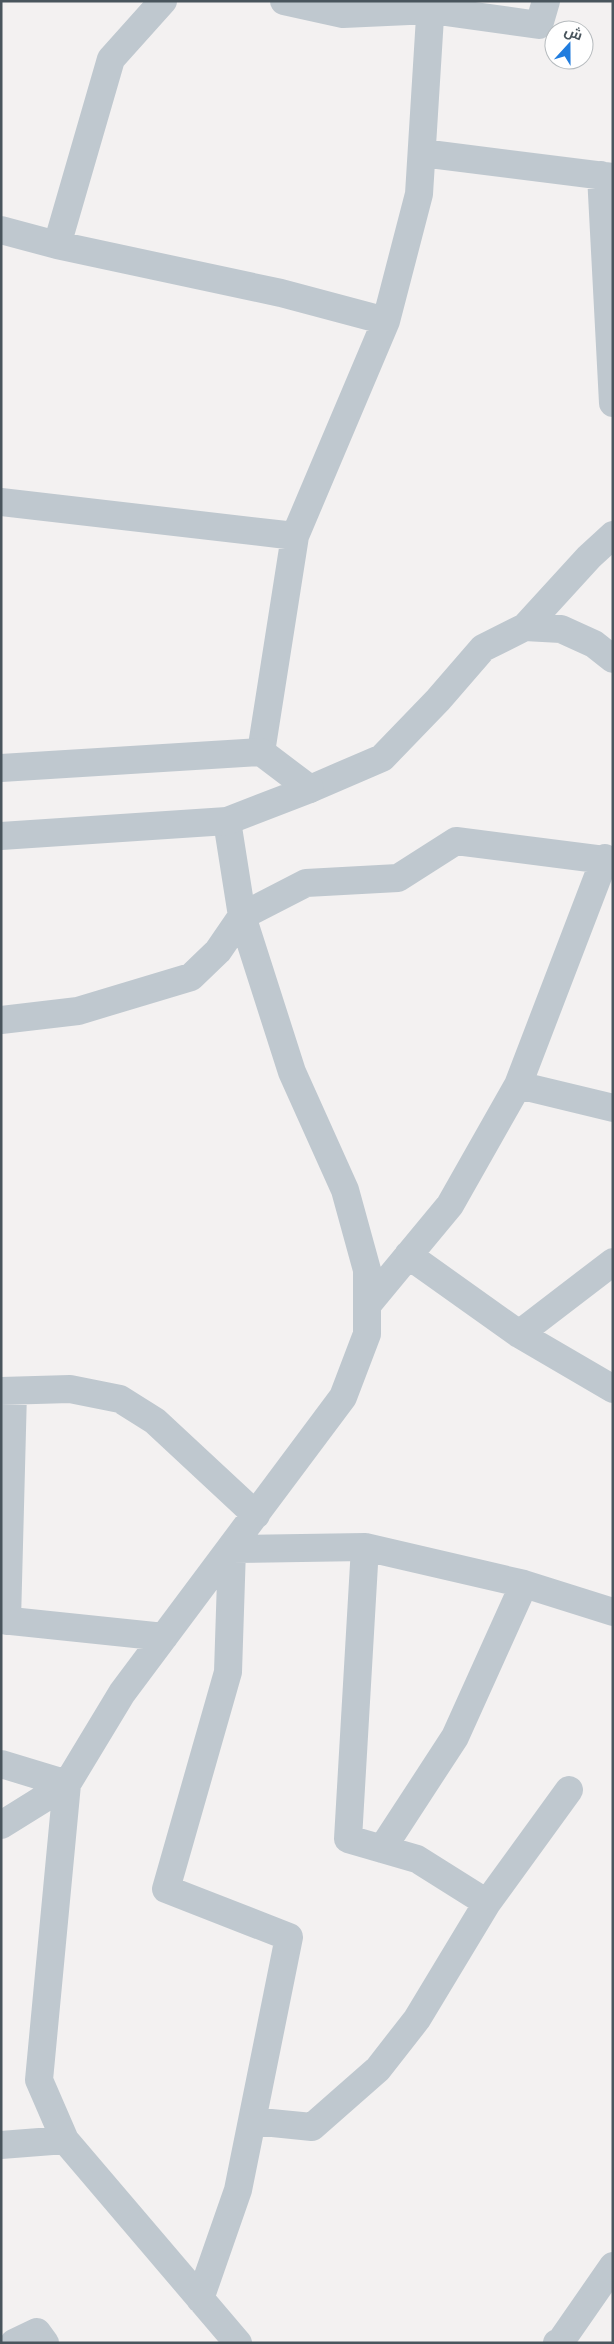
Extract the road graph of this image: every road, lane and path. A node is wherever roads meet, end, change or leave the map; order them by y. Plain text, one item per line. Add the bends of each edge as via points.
1 (162, 1) edge
2 (284, 1) edge
3 (546, 1) edge
4 (431, 6) edge
5 (422, 153) junction
6 (607, 176) edge
7 (1, 230) edge
8 (57, 244) junction
9 (386, 321) junction
10 (613, 404) edge
11 (1, 502) edge
12 (613, 535) edge
13 (294, 536) junction
14 (525, 627) junction
15 (613, 659) edge
16 (261, 752) junction
17 (1, 768) edge
18 (310, 789) junction
19 (227, 821) junction
20 (1, 836) edge
21 (609, 860) edge
22 (242, 916) junction
23 (1, 1020) edge
24 (518, 1085) junction
25 (613, 1108) edge
26 (408, 1255) junction
27 (613, 1262) edge
28 (368, 1304) junction
29 (519, 1334) junction
30 (613, 1389) edge
31 (7, 1392) edge
32 (256, 1515) junction
33 (365, 1546) junction
34 (232, 1549) junction
35 (524, 1584) junction
36 (613, 1612) edge
37 (4, 1620) edge
38 (164, 1637) junction
39 (1, 1764) edge
40 (67, 1784) junction
41 (569, 1790) dead end
42 (1, 1825) edge
43 (382, 1848) junction
44 (487, 1903) junction
45 (252, 2121) junction
46 (65, 2140) junction
47 (1, 2145) edge
48 (609, 2279) edge
49 (200, 2299) junction
50 (560, 2342) edge
51 (14, 2343) edge
52 (45, 2343) edge
53 (238, 2343) edge

1 - 8 street via 111,59
2 - 4 street via 342,14
3 - 4 street via 539,25
4 - 5 street
5 - 6 street
5 - 9 street via 419,194
6 - 10 street
7 - 8 street
8 - 9 street via 282,293
9 - 13 street
11 - 13 street
12 - 14 street
13 - 16 street
14 - 15 street via 562,629 594,644
14 - 18 street via 483,648 382,758
16 - 17 street
16 - 18 street
18 - 19 street
19 - 20 street
19 - 22 street
21 - 22 street via 456,841 398,878 306,884
21 - 24 street
22 - 23 street via 218,952 190,977 78,1011
22 - 28 street via 292,1072 345,1190 367,1270
24 - 25 street
24 - 26 street via 450,1205
26 - 28 street
26 - 29 street
27 - 29 street
28 - 32 street via 367,1334 343,1397
29 - 30 street
31 - 32 street via 70,1389 120,1399 155,1421
31 - 37 street
32 - 34 street
33 - 34 street
33 - 35 street
33 - 43 street via 348,1839
34 - 38 street
34 - 45 street via 228,1672 166,1890 289,1937
35 - 36 street
35 - 43 street via 455,1736
37 - 38 street
38 - 40 street via 122,1693
39 - 40 street
40 - 42 street
40 - 46 street via 39,2080
41 - 44 street
43 - 44 street via 417,1859
44 - 45 street via 417,2019 378,2069 312,2127
45 - 49 street via 238,2190
46 - 47 street
46 - 49 street
48 - 50 street
49 - 53 street
51 - 52 street via 38,2332

